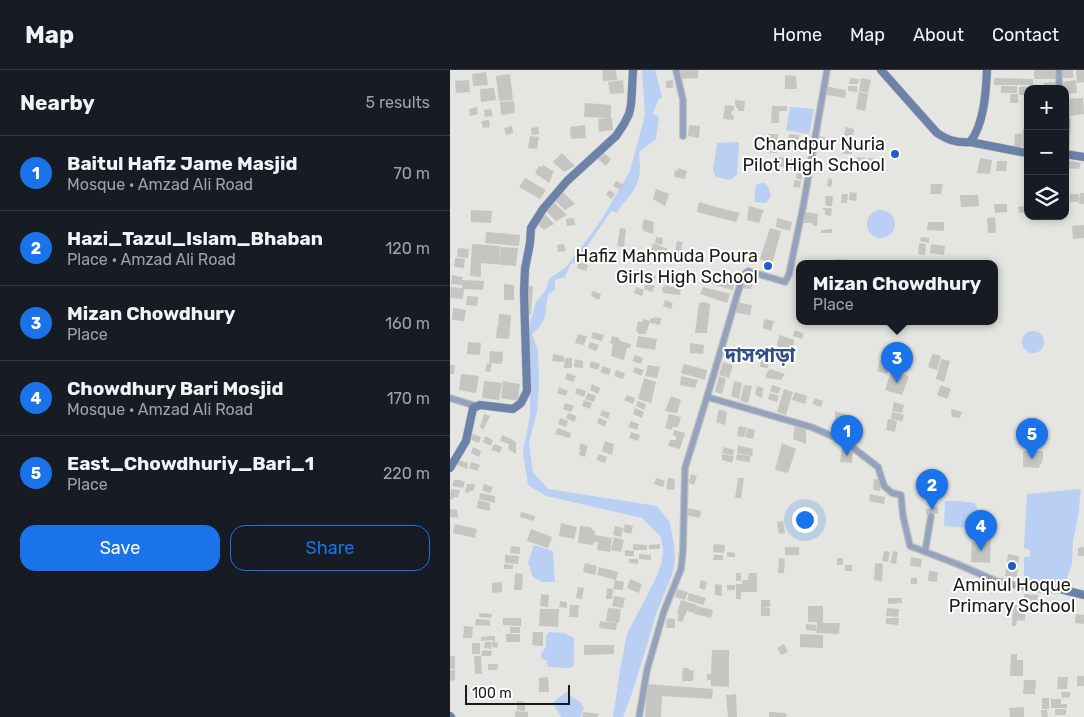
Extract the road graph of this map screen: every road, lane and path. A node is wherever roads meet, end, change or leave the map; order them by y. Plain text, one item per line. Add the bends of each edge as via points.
1 (633, 70) edge
2 (676, 70) edge
3 (827, 70) edge
4 (881, 70) edge
5 (987, 70) edge
6 (1059, 70) edge
7 (1059, 85) edge
8 (683, 136) dead end
9 (970, 142) junction
10 (1024, 152) edge
11 (1069, 155) edge
12 (1084, 157) edge
13 (708, 397) junction
14 (450, 398) edge
15 (476, 406) junction
16 (450, 468) edge
17 (931, 516) dead end
18 (925, 552) junction
19 (1064, 590) joint
20 (1084, 595) edge
21 (639, 717) edge

1 - 15 main road via 631,105 624,124 616,136 567,181 530,228 524,292 527,391 514,409
2 - 8 street via 683,100
3 - 13 street via 789,274 785,282 748,271 743,275
4 - 9 main road via 937,132 954,142
5 - 9 main road via 980,124
6 - 7 street
9 - 10 main road
11 - 12 main road
13 - 18 street via 811,427 844,441 878,467 884,486 892,493 902,495 910,546
13 - 21 street via 685,468 681,569 664,611
14 - 15 street
15 - 16 main road via 466,441
17 - 18 street
18 - 19 street via 996,582
19 - 20 main road

